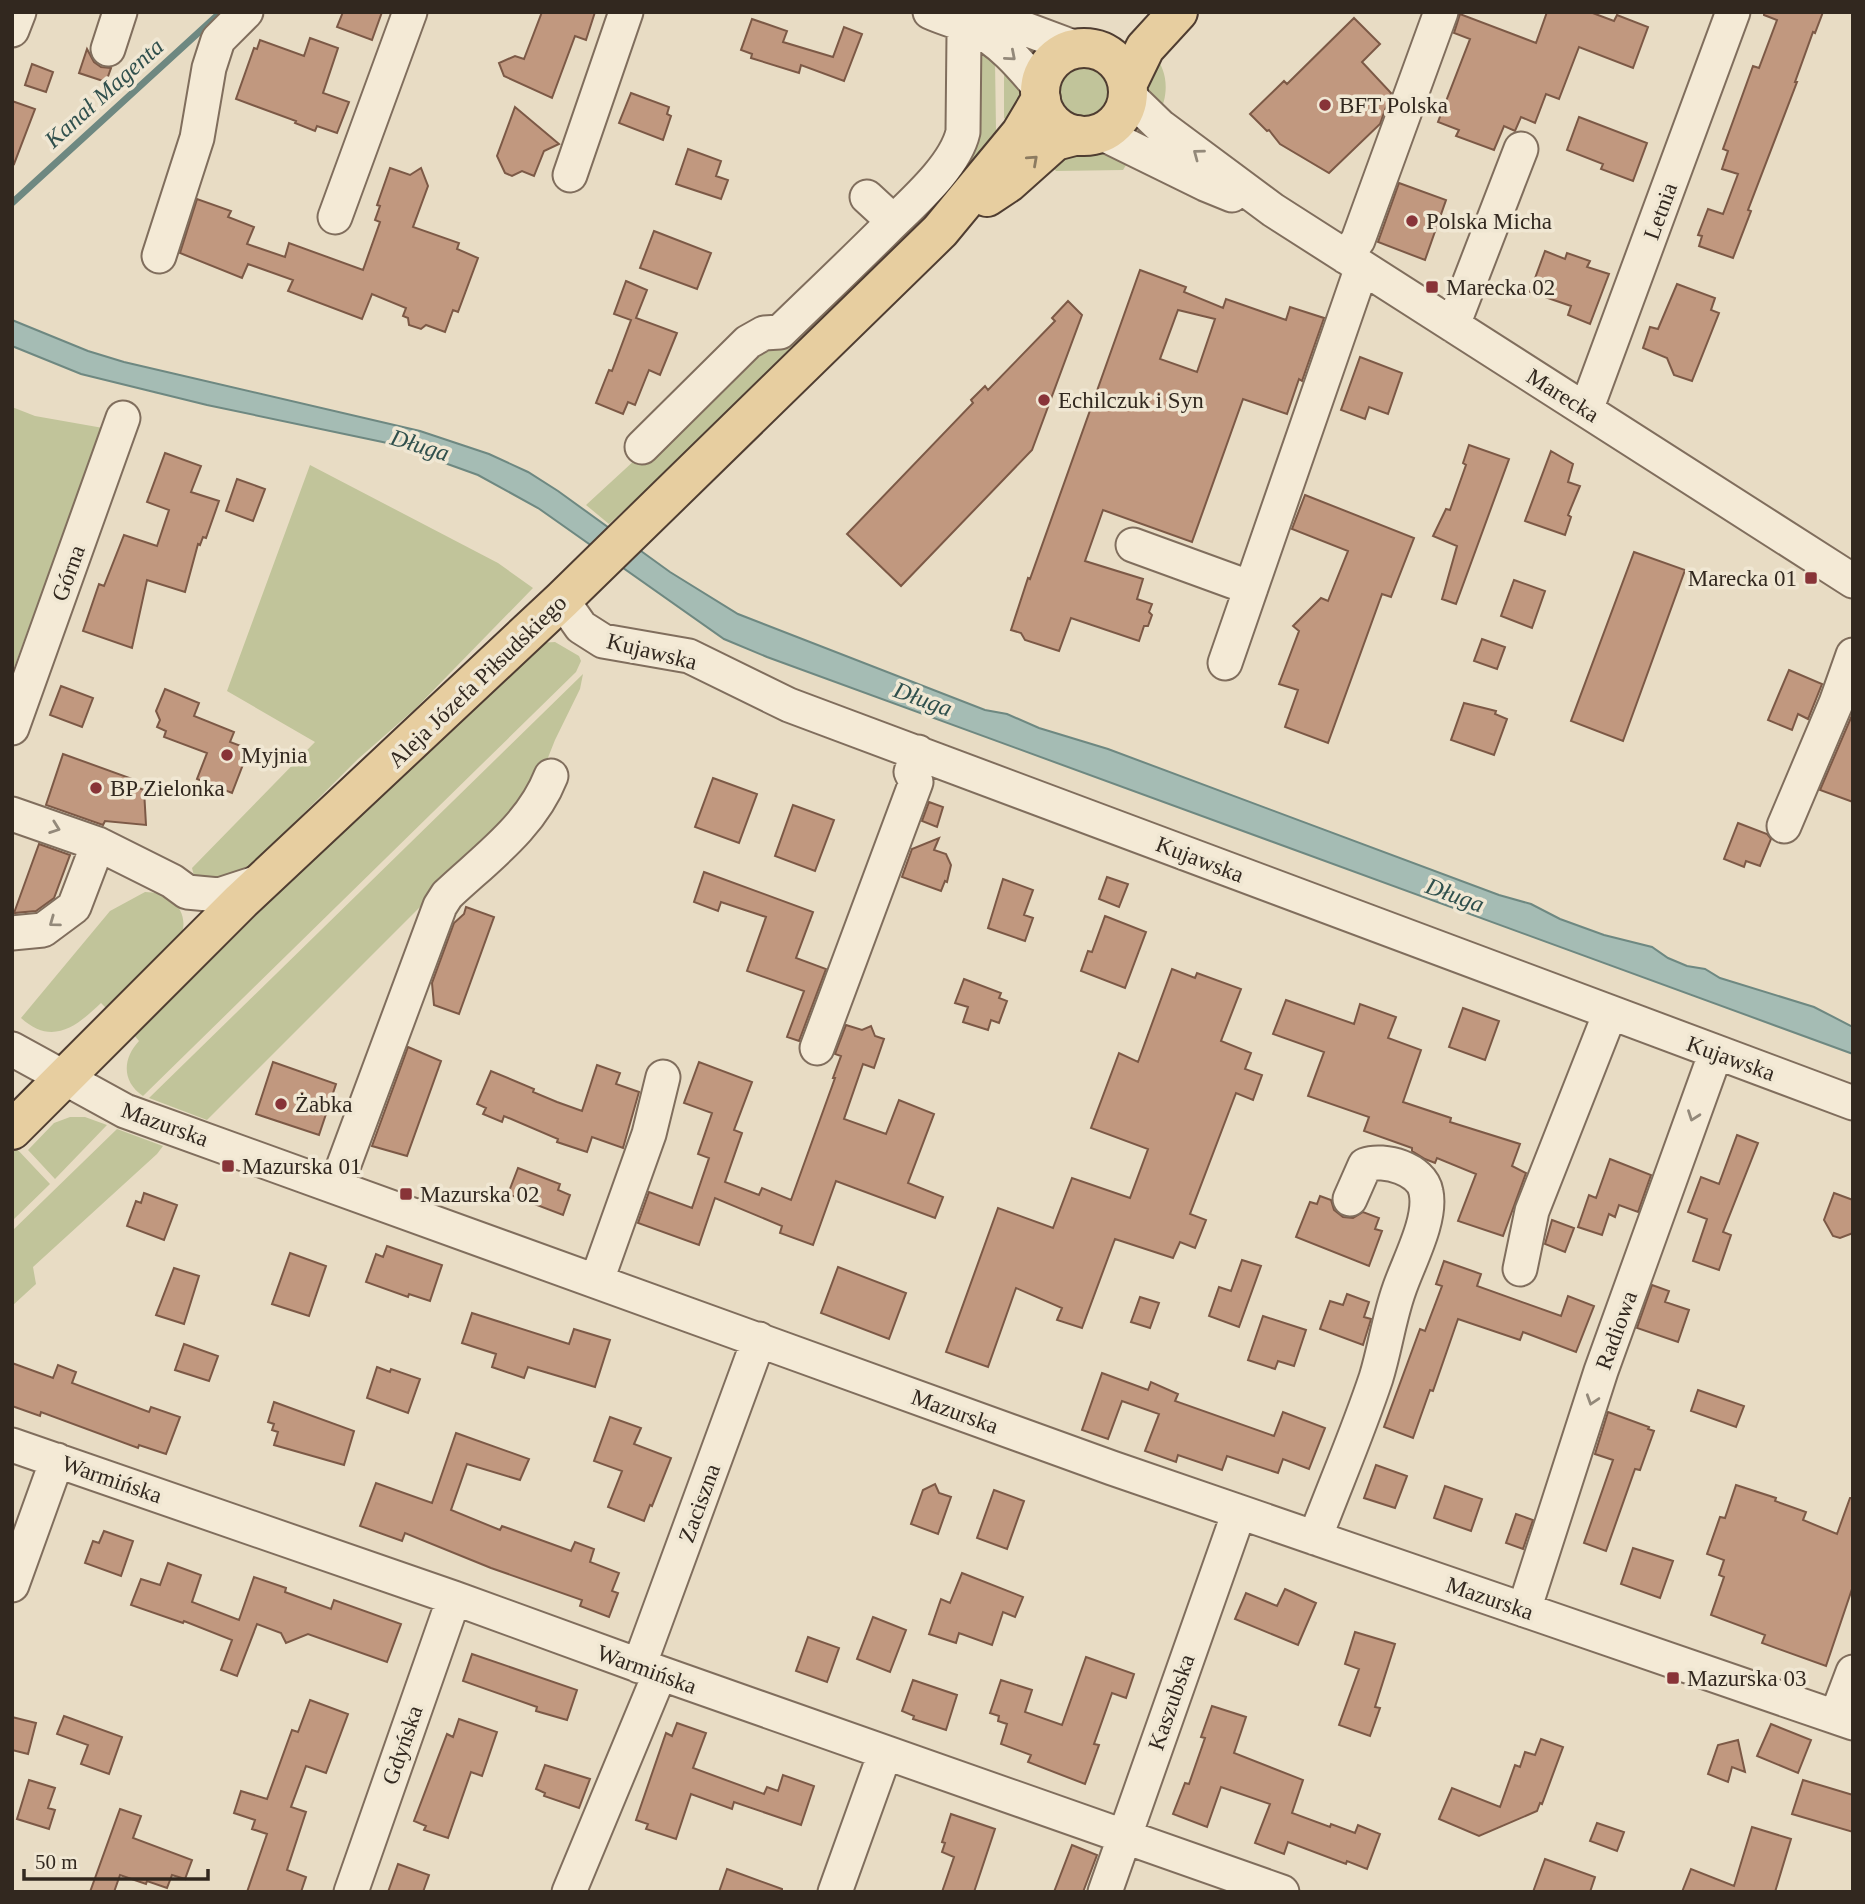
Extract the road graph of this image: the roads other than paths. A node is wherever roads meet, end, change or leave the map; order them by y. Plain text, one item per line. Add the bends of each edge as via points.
1 (19, 12) edge
2 (120, 12) edge
3 (246, 12) edge
4 (410, 12) edge
5 (626, 12) edge
6 (930, 12) edge
7 (1147, 12) edge
8 (1178, 12) edge
9 (1441, 12) edge
10 (1733, 12) edge
11 (975, 20) edge
12 (12, 30) edge
13 (1082, 48) junction
14 (108, 49) dead end
15 (1128, 89) junction
16 (1041, 94) junction
17 (1090, 134) junction
18 (1521, 149) dead end
19 (570, 175) dead end
20 (867, 197) dead end
21 (1273, 210) junction
22 (335, 217) dead end
23 (893, 221) junction
24 (940, 231) junction
25 (159, 256) dead end
26 (1354, 262) junction
27 (1453, 325) junction
28 (1586, 410) junction
29 (123, 418) dead end
30 (642, 447) dead end
31 (1133, 545) dead end
32 (1853, 582) edge
33 (574, 588) junction
34 (1251, 588) junction
35 (1853, 655) edge
36 (1225, 663) dead end
37 (12, 728) edge
38 (918, 752) junction
39 (551, 776) dead end
40 (12, 814) edge
41 (1784, 826) dead end
42 (98, 844) junction
43 (264, 880) junction
44 (187, 892) junction
45 (12, 933) edge
46 (191, 952) junction
47 (1610, 1013) junction
48 (817, 1048) dead end
49 (12, 1049) edge
50 (1716, 1052) junction
51 (663, 1077) dead end
52 (64, 1079) junction
53 (1853, 1103) edge
54 (12, 1130) edge
55 (336, 1186) junction
56 (1350, 1199) dead end
57 (1520, 1269) dead end
58 (597, 1280) junction
59 (760, 1339) junction
60 (12, 1445) edge
61 (57, 1460) junction
62 (1239, 1512) junction
63 (1315, 1538) junction
64 (12, 1585) edge
65 (454, 1598) junction
66 (1524, 1610) junction
67 (649, 1670) junction
68 (1853, 1672) edge
69 (1844, 1720) edge
70 (885, 1753) junction
71 (1124, 1835) junction
72 (351, 1892) edge
73 (569, 1892) edge
74 (835, 1892) edge
75 (1105, 1892) edge
76 (1282, 1892) edge

1 - 12 street
2 - 14 street
3 - 25 street via 218,40 197,138
4 - 22 street
5 - 19 street
6 - 11 street
7 - 13 main road via 1124,31
8 - 15 main road via 1145,48
9 - 26 street
10 - 28 street, Letnia
11 - 13 street
11 -> 16 street via 1016,59
11 - 23 street via 964,34 964,132 960,145
13 - 15 main road via 1109,55 1118,63
13 - 16 main road via 1065,52 1048,67
15 - 17 main road via 1120,118
21 -> 15 street, Marecka via 1160,126
16 - 17 main road via 1044,110 1058,127
16 - 24 main road, Aleja Józefa Piłsudskiego via 1021,133
17 - 21 street, Marecka
24 -> 17 main road, Aleja Józefa Piłsudskiego via 1008,183 1055,141
18 - 27 street
20 - 23 street
21 - 26 street, Marecka
23 - 30 street via 780,332 764,333 748,342
24 - 33 main road, Aleja Józefa Piłsudskiego
26 - 27 street, Marecka
26 - 34 street
27 - 28 street, Marecka
28 - 32 street, Marecka
29 - 37 street, Górna
31 - 34 street
33 - 38 street, Kujawska via 581,627 603,641 689,656 789,705
33 - 43 main road, Aleja Józefa Piłsudskiego
34 - 36 street
35 - 41 street
38 - 47 street, Kujawska
38 - 48 street via 911,772 916,782
39 - 55 street via 527,821 440,906
40 -> 42 street
42 - 44 street
42 -> 45 street via 74,907 43,930
43 - 44 street via 219,895
43 - 46 main road, Aleja Józefa Piłsudskiego
44 - 46 street via 197,921
46 - 52 main road, Aleja Józefa Piłsudskiego
47 - 50 street, Kujawska
47 - 57 street via 1532,1211
49 - 52 street, Mazurska
50 - 53 street, Kujawska
50 -> 66 street, Radiowa via 1601,1371
51 - 58 street via 649,1134
52 - 54 main road, Aleja Józefa Piłsudskiego
52 - 55 street, Mazurska via 125,1111
55 - 58 street, Mazurska
56 - 63 street via 1365,1165 1376,1161 1415,1174 1426,1191 1426,1209 1376,1378
58 - 59 street, Mazurska
59 - 62 street, Mazurska
59 - 67 street, Zaciszna
60 - 61 street, Warmińska
61 - 64 street
61 - 65 street, Warmińska
62 - 63 street, Mazurska
62 - 71 street, Kaszubska
63 - 66 street, Mazurska
65 - 67 street, Warmińska
65 - 72 street, Gdyńska
66 - 69 street, Mazurska
67 - 70 street, Warmińska
67 - 73 street, Zaciszna
68 - 69 street
70 - 71 street, Warmińska
70 - 74 street
71 - 75 street, Kaszubska
71 - 76 street, Warmińska

